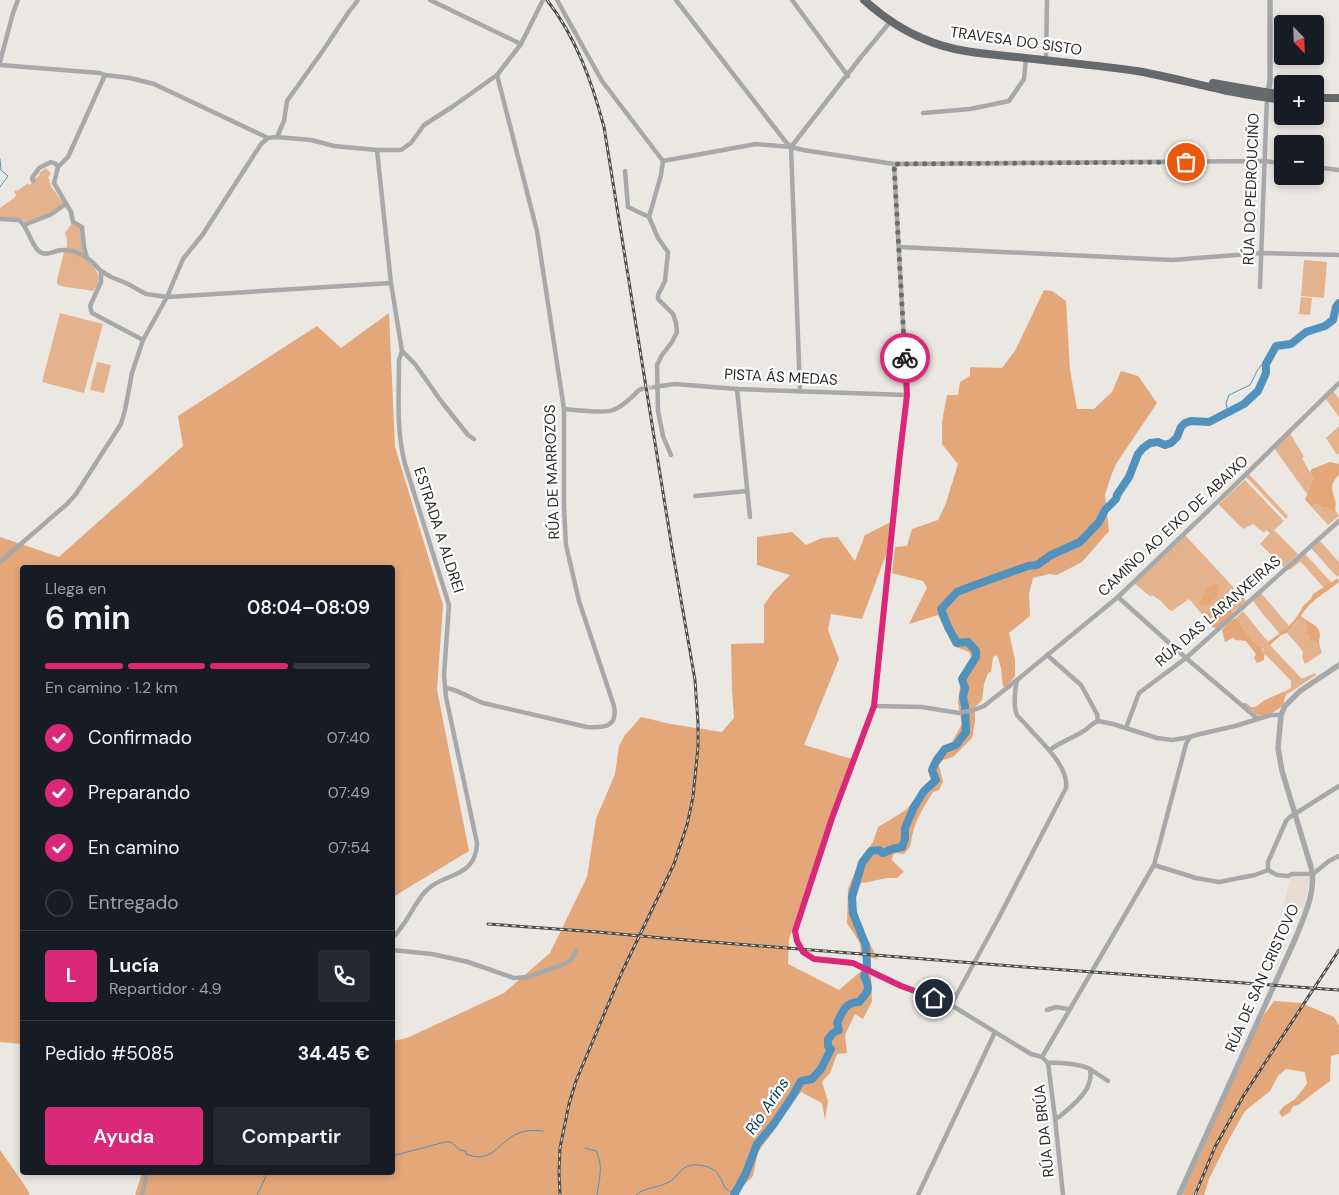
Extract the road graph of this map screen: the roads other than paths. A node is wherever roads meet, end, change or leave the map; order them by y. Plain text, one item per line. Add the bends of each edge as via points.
1 (18, 0) edge
2 (358, 0) edge
3 (430, 0) edge
4 (543, 0) edge
5 (557, 0) edge
6 (676, 0) edge
7 (792, 0) edge
8 (864, 0) edge
9 (1047, 0) edge
10 (1270, 0) edge
11 (891, 21) junction
12 (521, 44) junction
13 (1026, 58) junction
14 (1046, 60) junction
15 (0, 64) edge
16 (105, 75) junction
17 (497, 75) junction
18 (848, 76) junction
19 (1267, 95) junction
20 (1274, 95) edge
21 (1274, 97) edge
22 (1324, 99) edge
23 (1339, 100) edge
24 (1324, 101) edge
25 (923, 113) dead end
26 (277, 137) junction
27 (268, 138) junction
28 (791, 148) junction
29 (377, 150) junction
30 (663, 161) junction
31 (1264, 161) junction
32 (1274, 162) edge
33 (894, 164) junction
34 (58, 167) junction
35 (1324, 168) edge
36 (1339, 170) edge
37 (625, 171) dead end
38 (33, 181) dead end
39 (66, 204) junction
40 (649, 217) junction
41 (0, 219) edge
42 (24, 225) junction
43 (900, 247) junction
44 (1261, 253) junction
45 (1339, 254) edge
46 (87, 258) junction
47 (101, 271) junction
48 (391, 283) junction
49 (1260, 287) dead end
50 (167, 297) junction
51 (143, 340) junction
52 (402, 351) junction
53 (1339, 383) edge
54 (656, 387) junction
55 (737, 389) junction
56 (642, 390) tunnel mouth
57 (800, 391) junction
58 (907, 395) junction
59 (564, 409) junction
60 (474, 439) dead end
61 (671, 454) dead end
62 (747, 492) junction
63 (695, 496) dead end
64 (750, 517) dead end
65 (1339, 522) edge
66 (0, 562) edge
67 (1118, 597) junction
68 (1047, 655) junction
69 (1186, 658) junction
70 (1339, 665) edge
71 (1017, 680) junction
72 (445, 688) junction
73 (874, 706) junction
74 (1281, 715) junction
75 (1258, 719) junction
76 (1098, 721) junction
77 (1126, 728) junction
78 (1190, 737) junction
79 (1050, 750) junction
80 (1339, 786) edge
81 (1294, 815) junction
82 (1339, 856) edge
83 (1154, 865) junction
84 (1268, 870) junction
85 (1313, 874) junction
86 (395, 935) edge
87 (395, 950) edge
88 (576, 951) dead end
89 (951, 1005) junction
90 (1069, 1009) junction
91 (1047, 1010) dead end
92 (995, 1032) junction
93 (1042, 1057) junction
94 (1048, 1064) junction
95 (1090, 1069) junction
96 (1108, 1081) dead end
97 (1056, 1118) junction
98 (146, 1175) edge
99 (142, 1195) edge
100 (918, 1195) edge
101 (1063, 1195) edge
102 (1179, 1195) edge

1 - 15 street
2 - 26 street via 287,101
3 - 12 street
4 - 12 street
5 - 30 street via 602,81
6 - 28 street
7 - 18 street
8 - 11 highway, TRAVESA DO SISTO
9 - 14 street
10 - 19 street via 1270,82
11 - 13 highway, TRAVESA DO SISTO via 914,35 943,46
11 - 18 street
12 - 17 street
13 - 14 highway, TRAVESA DO SISTO
13 - 25 street via 1024,79 1009,101 970,109
14 - 19 highway, TRAVESA DO SISTO via 1193,79
15 - 16 street
16 - 27 street via 154,84
16 - 34 street via 68,157
17 - 29 street via 424,125 411,143 401,150
17 - 59 street, RÚA DE MARROZOS via 537,231
18 - 28 street
19 - 20 highway, TRAVESA DO SISTO
19 - 21 highway, TRAVESA DO SISTO
19 - 31 street, RÚA DO PEDROUCIÑO
22 - 23 highway
23 - 24 highway
26 - 27 street
26 - 29 street
27 - 50 street via 183,259
28 - 30 street via 756,144
28 - 33 street
28 - 57 street
29 - 48 street, ESTRADA A ALDREI
30 - 40 street
31 - 32 street
31 - 33 street
31 - 44 street, RÚA DO PEDROUCIÑO
33 - 43 street
34 - 38 street via 54,162 46,164 34,173
34 - 39 street via 54,183
35 - 36 street
37 - 40 street via 628,207
39 - 42 street via 50,216
39 - 46 street via 73,222 82,227
40 - 54 street via 668,252 665,282 658,299 673,314 676,323 672,342 657,365
41 - 42 street via 19,220
42 - 46 street via 41,253 61,249 76,251
43 - 44 street via 1172,260
43 - 58 street
44 - 45 street
44 - 49 street, RÚA DO PEDROUCIÑO
46 - 47 street
47 - 50 street via 146,294
47 - 51 street via 101,282 90,306 92,313
48 - 50 street
48 - 52 street, ESTRADA A ALDREI
50 - 51 street
51 - 66 street via 121,424 76,494
52 - 60 street
52 - 72 street, ESTRADA A ALDREI via 399,360 399,423 402,450 449,605
53 - 67 street, CAMIÑO AO EIXO DE ABAIXO
54 - 55 street, PISTA ÁS MEDAS via 675,384
54 - 61 street via 663,436
55 - 57 street, PISTA ÁS MEDAS
55 - 62 street
56 - 59 street via 614,410
57 - 58 street, PISTA ÁS MEDAS
58 - 73 street
59 - 72 street, RÚA DE MARROZOS via 566,545 579,601 614,706 614,718 604,727 587,727 483,703
62 - 63 street
62 - 64 street
65 - 69 street, RÚA DAS LARANXEIRAS
67 - 68 street, CAMIÑO AO EIXO DE ABAIXO
67 - 69 street
68 - 71 street, CAMIÑO AO EIXO DE ABAIXO
68 - 76 street via 1081,685
69 - 75 street
69 - 77 street, RÚA DAS LARANXEIRAS via 1139,694
70 - 74 street via 1300,691
71 - 73 street, CAMIÑO AO EIXO DE ABAIXO via 984,706 963,713 922,707
71 - 79 street via 1017,714
72 - 86 street, ESTRADA A ALDREI via 476,850 462,872 428,889
73 - 89 street via 832,818 795,931 797,941 803,952 814,959 853,963
74 - 75 street
74 - 81 street, RÚA DE SAN CRISTOVO via 1278,748
75 - 78 street
76 - 77 street
76 - 79 street
77 - 78 street via 1157,738
78 - 83 street
79 - 89 street via 1064,773 1066,788
80 - 81 street
81 - 84 street via 1286,821 1268,862
81 - 85 street, RÚA DE SAN CRISTOVO
82 - 85 street
83 - 84 street via 1219,882
83 - 90 street
84 - 85 street via 1288,876
85 - 102 street, RÚA DE SAN CRISTOVO via 1312,891 1296,937
87 - 88 street via 468,962 514,978 528,977 562,965 571,960
89 - 92 street
90 - 91 street via 1056,1007
90 - 93 street
92 - 93 street via 1031,1054
92 - 100 street
93 - 94 street
94 - 95 street
94 - 97 street, RÚA DA BRÚA
95 - 96 street
95 - 97 street via 1092,1074 1086,1090
97 - 101 street, RÚA DA BRÚA
98 - 99 street

